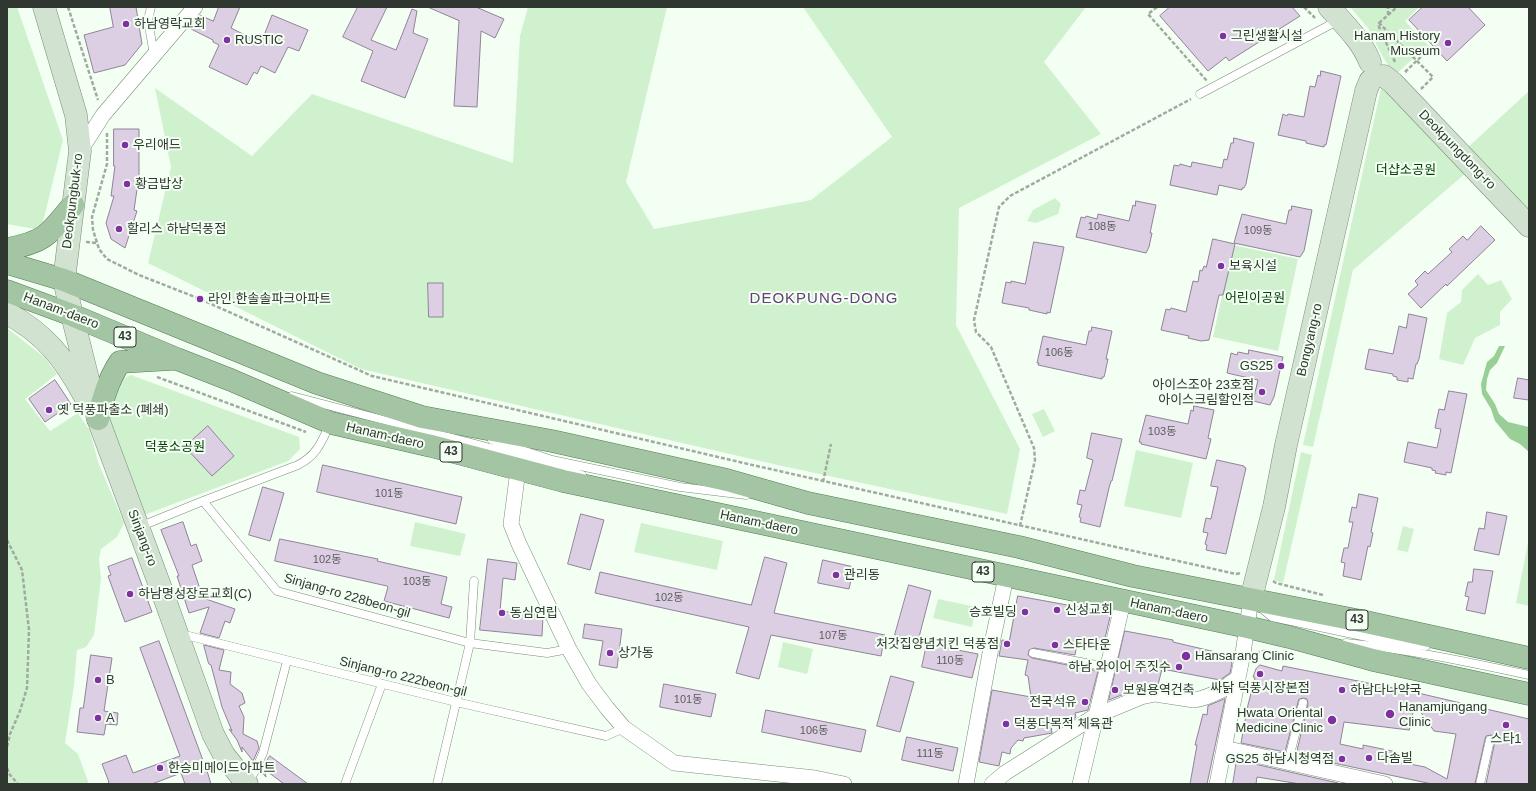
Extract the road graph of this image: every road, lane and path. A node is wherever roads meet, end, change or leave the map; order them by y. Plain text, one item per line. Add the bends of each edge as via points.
1 (44, 7) edge
2 (68, 7) edge
3 (151, 7) edge
4 (195, 7) edge
5 (1157, 7) edge
6 (1388, 7) edge
7 (1396, 7) edge
8 (1335, 13) edge
9 (1388, 15) junction
10 (1379, 23) junction
11 (74, 25) dead end
12 (1429, 49) dead end
13 (154, 56) junction
14 (1418, 60) junction
15 (1385, 73) junction
16 (1213, 87) junction
17 (1200, 94) joint
18 (1420, 100) junction
19 (80, 151) junction
20 (73, 205) junction
21 (1529, 226) edge
22 (97, 243) dead end
23 (7, 249) edge
24 (7, 263) edge
25 (64, 280) junction
26 (7, 291) edge
27 (7, 313) edge
28 (72, 315) junction
29 (177, 359) junction
30 (231, 380) junction
31 (422, 417) junction
32 (98, 419) junction
33 (331, 423) junction
34 (831, 444) dead end
35 (518, 470) junction
36 (823, 482) junction
37 (203, 501) junction
38 (808, 503) junction
39 (677, 505) junction
40 (1020, 526) junction
41 (138, 527) junction
42 (7, 540) edge
43 (1236, 574) dead end
44 (1006, 576) junction
45 (474, 581) dead end
46 (1251, 599) junction
47 (1123, 602) junction
48 (1247, 627) junction
49 (177, 633) junction
50 (1289, 637) junction
51 (470, 643) junction
52 (1463, 644) junction
53 (569, 649) junction
54 (1033, 653) dead end
55 (1529, 658) edge
56 (287, 661) junction
57 (1107, 667) junction
58 (1529, 675) edge
59 (1238, 679) junction
60 (382, 684) junction
61 (1529, 694) edge
62 (456, 702) junction
63 (1303, 703) dead end
64 (1095, 716) junction
65 (624, 728) junction
66 (8, 734) edge
67 (1490, 740) dead end
68 (7, 747) edge
69 (1224, 748) junction
70 (1288, 762) junction
71 (7, 768) edge
72 (1346, 780) edge
73 (816, 781) edge
74 (18, 784) edge
75 (246, 784) edge
76 (345, 784) edge
77 (437, 784) edge
78 (844, 784) edge
79 (966, 784) edge
80 (992, 784) edge
81 (1080, 784) edge
82 (1216, 784) edge
83 (1385, 784) edge
84 (1480, 784) edge

1 - 19 street, Deokpungbuk-ro via 76,115
2 - 11 path
3 - 13 lane via 148,20
4 - 13 street
5 - 16 path via 1148,14
6 - 9 path
7 - 9 path
8 - 15 street, Deokpungdong-ro
8 - 16 lane
9 - 10 path
10 - 14 path
10 - 15 path
12 - 14 path
13 - 19 street via 103,115
14 - 15 path
14 - 18 path via 1433,77
15 - 18 street, Deokpungdong-ro via 1393,83
15 - 46 street, Bongyang-ro via 1366,91 1274,507
16 - 17 lane
17 - 40 path via 1010,196 999,207 974,320 976,332 991,347 1034,448 1035,460
18 - 21 street, Deokpungdong-ro
19 - 20 street, Deokpungbuk-ro
20 - 23 main road via 48,236 34,243
20 - 25 street, Deokpungbuk-ro
22 - 36 path via 102,254 112,263 200,299 372,376
24 - 25 main road, Hanam-daero / 43
25 - 28 street, Sinjang-ro
25 - 31 main road, Hanam-daero / 43 via 317,383
26 - 28 main road, Hanam-daero / 43
27 - 32 street via 24,322 48,342 66,364
28 - 29 main road, Hanam-daero / 43
28 - 32 street, Sinjang-ro
29 - 30 main road, Hanam-daero / 43
29 - 32 main road via 120,362 104,393
30 - 33 main road, Hanam-daero / 43
30 - 39 lane via 525,457
31 - 38 main road, Hanam-daero / 43 via 559,442 727,480
31 - 38 lane via 552,460 680,487
32 - 41 street, Sinjang-ro
33 - 35 main road, Hanam-daero / 43 via 431,446
33 - 37 lane via 318,449 309,460
34 - 36 path
35 - 39 main road, Hanam-daero / 43
35 - 53 street via 511,524
36 - 40 path
37 - 41 lane
37 - 51 lane, Sinjang-ro 228beon-gil via 277,591
38 - 46 main road, Hanam-daero / 43 via 1018,547 1133,576
39 - 44 main road, Hanam-daero / 43
40 - 43 path
41 - 49 street, Sinjang-ro
42 - 66 path via 22,570 29,630 27,688 20,712
44 - 47 main road, Hanam-daero / 43
44 - 79 street
45 - 51 lane
46 - 48 street
46 - 52 main road, Hanam-daero / 43
46 - 52 lane via 1272,617 1372,638 1436,646
47 - 48 main road, Hanam-daero / 43
47 - 57 street
48 - 50 main road, Hanam-daero / 43
48 - 59 street
49 - 56 lane, Sinjang-ro 222beon-gil
49 - 75 street, Sinjang-ro via 213,734 224,755
50 - 58 lane via 1372,646
50 - 61 main road, Hanam-daero / 43 via 1373,660
51 - 53 lane, Sinjang-ro 228beon-gil via 547,653
51 - 62 lane
52 - 55 main road, Hanam-daero / 43
53 - 65 street via 589,684
54 - 57 lane
56 - 60 lane, Sinjang-ro 222beon-gil
56 - 75 lane via 263,753
57 - 64 street
59 - 64 street via 1223,689 1199,699 1155,694 1141,697
59 - 69 street
60 - 62 lane, Sinjang-ro 222beon-gil
60 - 76 lane
62 - 65 lane, Sinjang-ro 222beon-gil via 606,736
62 - 77 lane
63 - 70 lane
64 - 80 street via 1005,773
64 - 81 street
65 - 73 street via 674,763
66 - 68 path
67 - 84 lane
69 - 70 street
69 - 82 street
70 - 72 street
71 - 74 path
72 - 83 street
73 - 78 street

